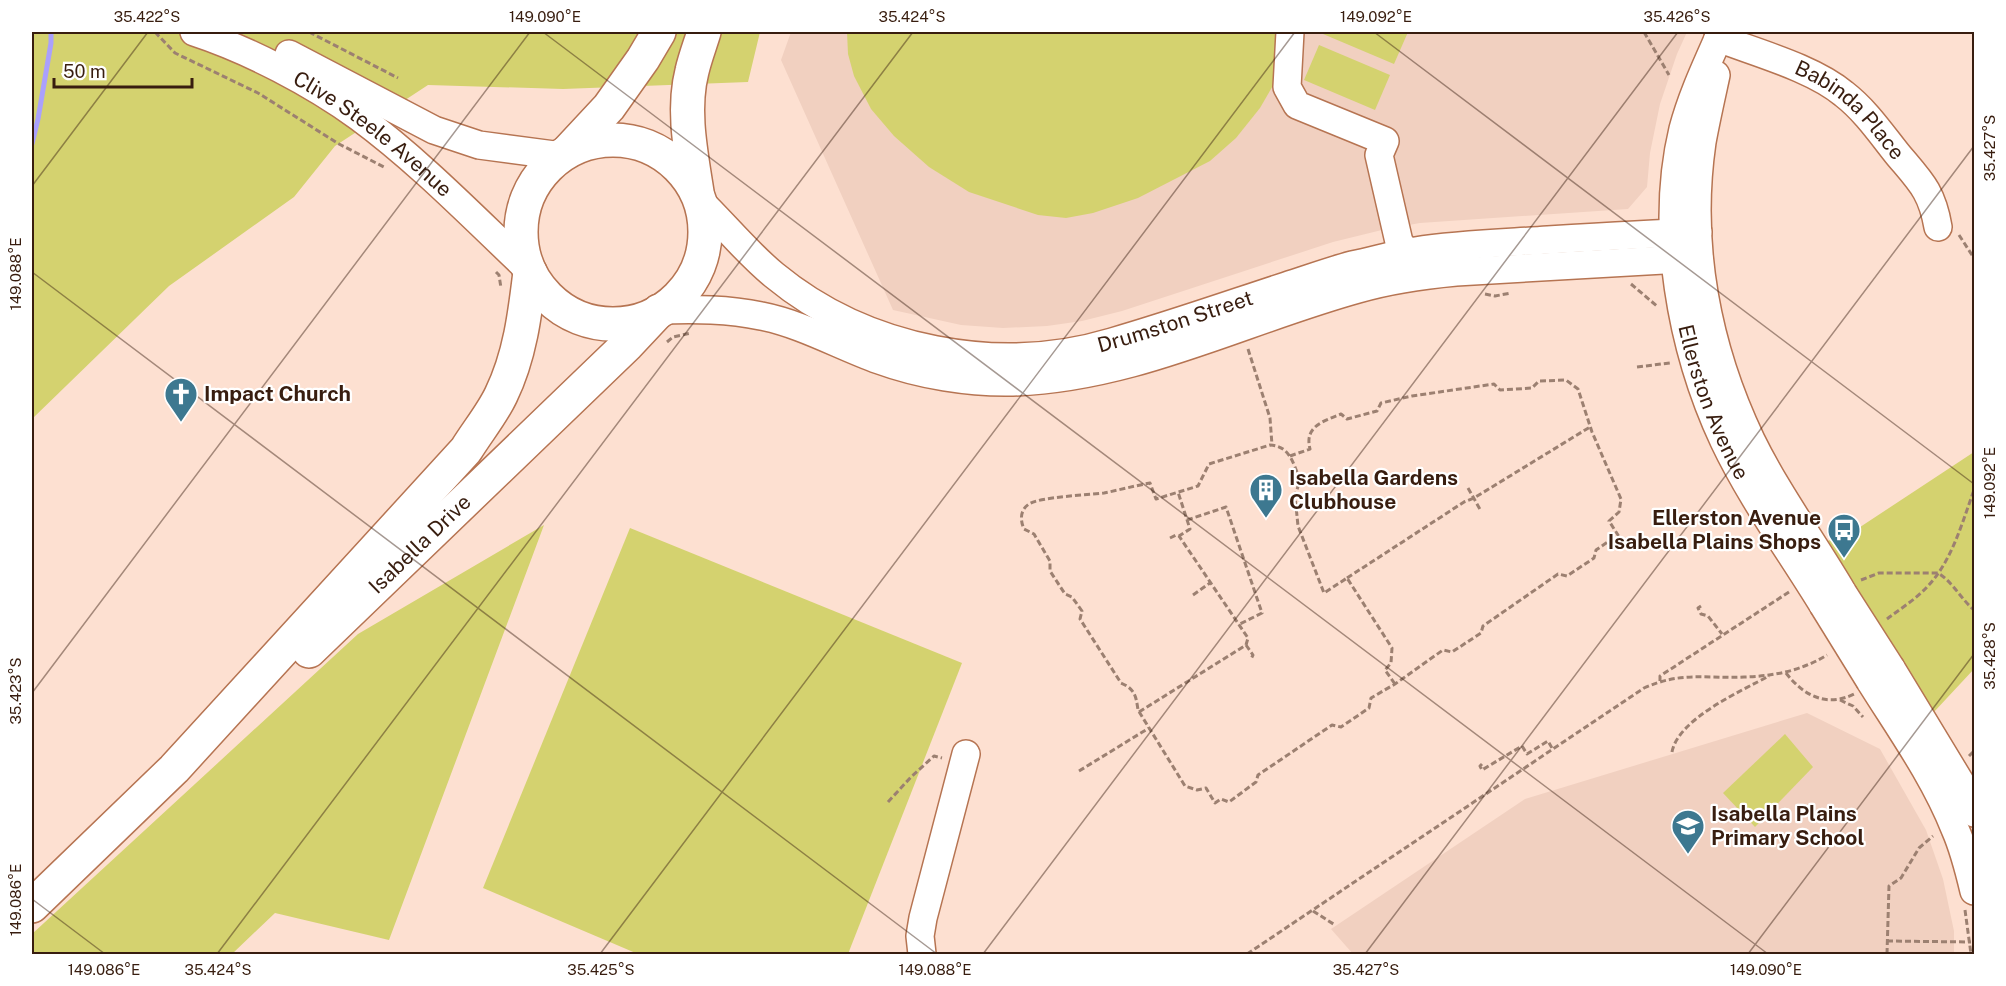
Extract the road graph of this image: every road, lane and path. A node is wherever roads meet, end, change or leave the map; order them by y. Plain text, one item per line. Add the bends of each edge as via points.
1 (155, 32) edge
2 (309, 32) edge
3 (659, 32) edge
4 (704, 32) edge
5 (1290, 32) edge
6 (1644, 32) edge
7 (207, 34) edge
8 (1720, 35) edge
9 (256, 44) edge
10 (1669, 75) dead end
11 (398, 78) dead end
12 (563, 155) junction
13 (388, 169) dead end
14 (698, 198) junction
15 (1938, 227) joint
16 (1687, 246) junction
17 (1406, 253) junction
18 (1974, 258) edge
19 (491, 267) dead end
20 (530, 271) junction
21 (1424, 275) junction
22 (1627, 284) dead end
23 (1516, 292) dead end
24 (1476, 293) dead end
25 (501, 294) dead end
26 (660, 310) junction
27 (1659, 315) dead end
28 (695, 333) dead end
29 (1257, 344) dead end
30 (660, 347) dead end
31 (1667, 353) dead end
32 (1670, 363) junction
33 (1637, 367) dead end
34 (1672, 371) dead end
35 (1591, 426) junction
36 (1272, 445) junction
37 (1290, 456) junction
38 (1468, 488) dead end
39 (1974, 490) edge
40 (1178, 492) junction
41 (1474, 498) junction
42 (1481, 511) dead end
43 (1187, 520) junction
44 (1179, 536) junction
45 (1170, 538) dead end
46 (1938, 573) junction
47 (1347, 578) junction
48 (1210, 583) junction
49 (1783, 583) dead end
50 (1840, 594) junction
51 (1193, 595) dead end
52 (1701, 606) dead end
53 (1974, 610) edge
54 (1883, 622) dead end
55 (1238, 625) junction
56 (1722, 634) junction
57 (1246, 645) junction
58 (1829, 654) dead end
59 (1251, 659) dead end
60 (1786, 673) junction
61 (1773, 674) junction
62 (1880, 674) junction
63 (1660, 681) junction
64 (1395, 684) junction
65 (1139, 712) junction
66 (1863, 717) dead end
67 (1149, 728) junction
68 (1552, 748) junction
69 (1672, 752) dead end
70 (964, 758) joint
71 (1482, 764) dead end
72 (174, 769) junction
73 (1079, 771) dead end
74 (888, 802) dead end
75 (1974, 813) edge
76 (1934, 835) dead end
77 (1974, 891) edge
78 (32, 906) edge
79 (1313, 911) junction
80 (1335, 925) dead end
81 (1887, 941) junction
82 (922, 954) edge
83 (1247, 954) edge
84 (1887, 954) edge
85 (1971, 954) edge

1 - 13 path via 175,53 258,93 339,144
2 - 11 path
3 - 12 main road via 609,107
4 - 14 main road via 691,73 688,107
5 - 17 street via 1287,87 1297,105 1385,141 1380,155 1399,242
6 - 10 path
7 - 9 street, Clive Steele Avenue
8 - 15 street, Babinda Place via 1809,73 1846,95 1924,186 1934,205
8 - 16 street, Ellerston Avenue via 1698,83 1683,130 1676,179
9 - 12 street, Clive Steele Avenue via 434,130 479,146
9 - 20 street, Clive Steele Avenue via 298,79 358,117 407,156
12 - 14 main road via 602,141 641,145 675,165
12 - 20 main road via 541,175 526,203 521,234
14 - 17 street, Drumston Street via 745,249 808,299 881,335 959,354 1010,357 1110,343 1344,268
14 - 26 main road via 704,227 700,259 685,288
15 - 18 path via 1960,236
16 - 17 street, Drumston Street via 1479,243
16 - 21 street, Drumston Street
16 - 50 street, Ellerston Avenue via 1687,333 1725,443 1757,498
17 - 21 street
19 - 25 path via 499,275
20 - 26 main road via 555,303 583,319 615,324
20 - 72 main road, Isabella Drive via 522,338 513,368 501,397 466,450
21 - 26 street, Drumston Street via 1353,290 1122,367 1067,378 1011,382 955,378 904,368 761,316 712,309
22 - 27 path via 1657,305
23 - 24 path via 1495,296
26 - 72 main road, Isabella Drive via 275,683
28 - 30 path via 673,337
29 - 36 path via 1247,347 1270,418
31 - 32 path
32 - 33 path
32 - 34 path
35 - 37 path via 1578,389 1566,381 1539,381 1532,388 1500,390 1494,384 1381,403 1377,411 1347,419 1341,414 1318,423 1310,431 1310,449
35 - 41 path
35 - 64 path via 1621,499 1618,512 1609,520 1618,535 1596,550 1594,558 1567,576 1558,574 1483,626 1481,633 1452,652 1443,650
36 - 37 path via 1287,450
36 - 40 path via 1209,464 1198,486
37 - 47 path via 1300,480 1295,496 1298,526 1324,593
38 - 41 path
39 - 46 path
40 - 43 path
40 - 65 path via 1155,499 1150,483 1106,493 1037,500 1021,516 1024,529 1034,534 1050,561 1050,571 1082,611 1080,619 1114,674 1138,700
41 - 42 path
41 - 47 path
43 - 44 path via 1190,529
43 - 55 path via 1226,507 1262,613
44 - 45 path
44 - 48 path
46 - 50 path via 1879,573
46 - 53 path
46 - 54 path via 1920,594
47 - 64 path via 1392,648 1391,663 1385,670
48 - 51 path
48 - 55 path
49 - 56 path via 1790,594
50 - 62 street, Ellerston Avenue, bridge
52 - 56 path via 1701,614 1708,616
55 - 57 path via 1248,638
56 - 63 path via 1660,676
57 - 59 path via 1253,655
57 - 65 path
58 - 60 path
60 - 61 path
60 - 66 path via 1804,693 1840,700
61 - 63 path via 1708,675
61 - 69 path via 1722,701 1697,720 1674,742
62 - 75 street, Ellerston Avenue via 1962,785
62 - 77 street, Ellerston Avenue via 1959,838
63 - 68 path
64 - 67 path via 1371,698 1369,708 1341,727 1332,725 1258,775 1256,782 1229,802 1221,799 1215,803 1206,788 1185,786
65 - 67 path
67 - 73 path
68 - 71 path via 1548,741 1527,754 1522,746 1482,770
68 - 79 path
70 - 74 path via 934,756
70 - 82 street via 923,918
72 - 78 main road, Isabella Drive
76 - 81 path via 1889,886
79 - 80 path
79 - 83 path
81 - 84 path
81 - 85 path via 1971,942

